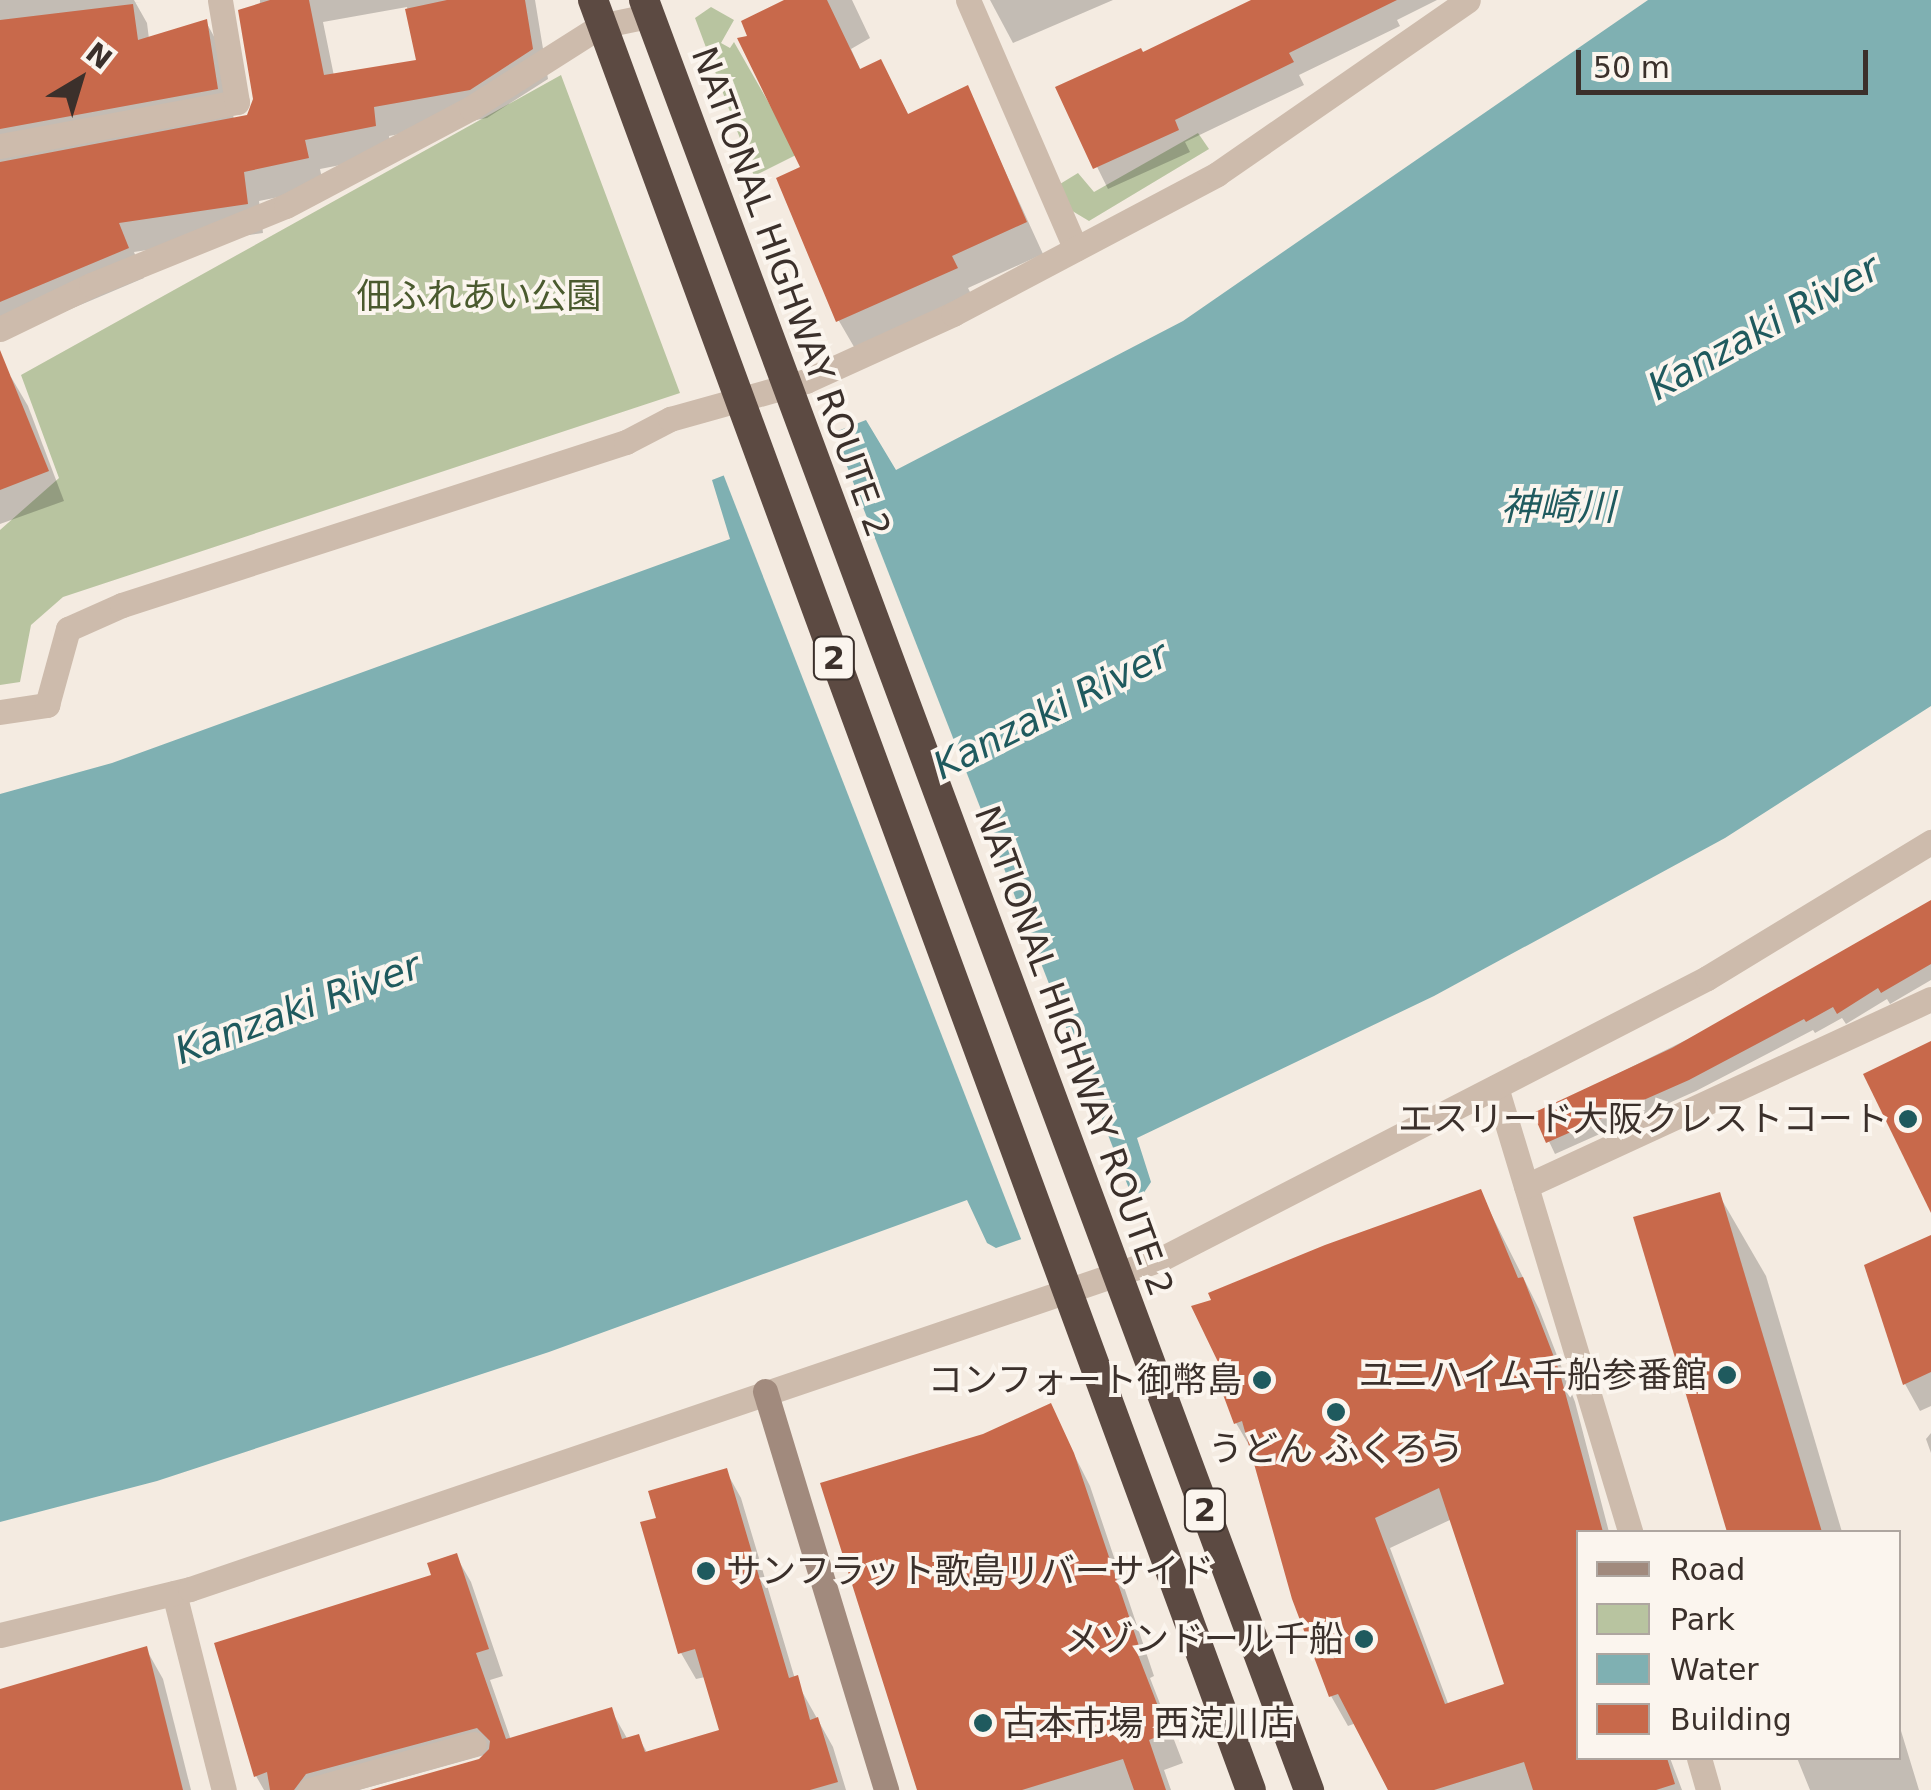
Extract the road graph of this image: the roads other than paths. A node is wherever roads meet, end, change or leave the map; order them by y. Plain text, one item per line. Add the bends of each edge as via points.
1 (220, 0) edge
2 (968, 0) edge
3 (1468, 0) edge
4 (646, 8) edge
5 (596, 13) edge
6 (0, 146) edge
7 (1076, 249) junction
8 (0, 329) edge
9 (0, 712) edge
10 (1931, 842) edge
11 (1931, 999) edge
12 (1496, 1087) junction
13 (1526, 1186) junction
14 (1118, 1275) junction
15 (1070, 1292) junction
16 (766, 1391) junction
17 (1629, 1530) edge
18 (174, 1593) junction
19 (0, 1636) edge
20 (474, 1744) dead end
21 (1699, 1760) edge
22 (224, 1790) edge
23 (310, 1790) edge
24 (886, 1790) edge
25 (1251, 1790) edge
26 (1309, 1790) edge
27 (1708, 1790) edge

1 - 6 street via 238,102
2 - 7 street
3 - 7 street via 1217,174
4 - 5 street
4 - 14 highway, NATIONAL HIGHWAY ROUTE 2 / 2
5 - 8 street via 471,108 286,206
5 - 15 highway, 2
7 - 9 street via 806,381 670,418 626,442 122,605 68,629 47,705
10 - 12 street via 1706,978
11 - 13 street
12 - 13 street
12 - 14 street
13 - 17 street
14 - 15 street
14 - 26 highway, NATIONAL HIGHWAY ROUTE 2 / 2
15 - 16 street
15 - 25 highway, 2
16 - 18 street
16 - 24 street
18 - 19 street
18 - 22 street
20 - 23 street
21 - 27 street

